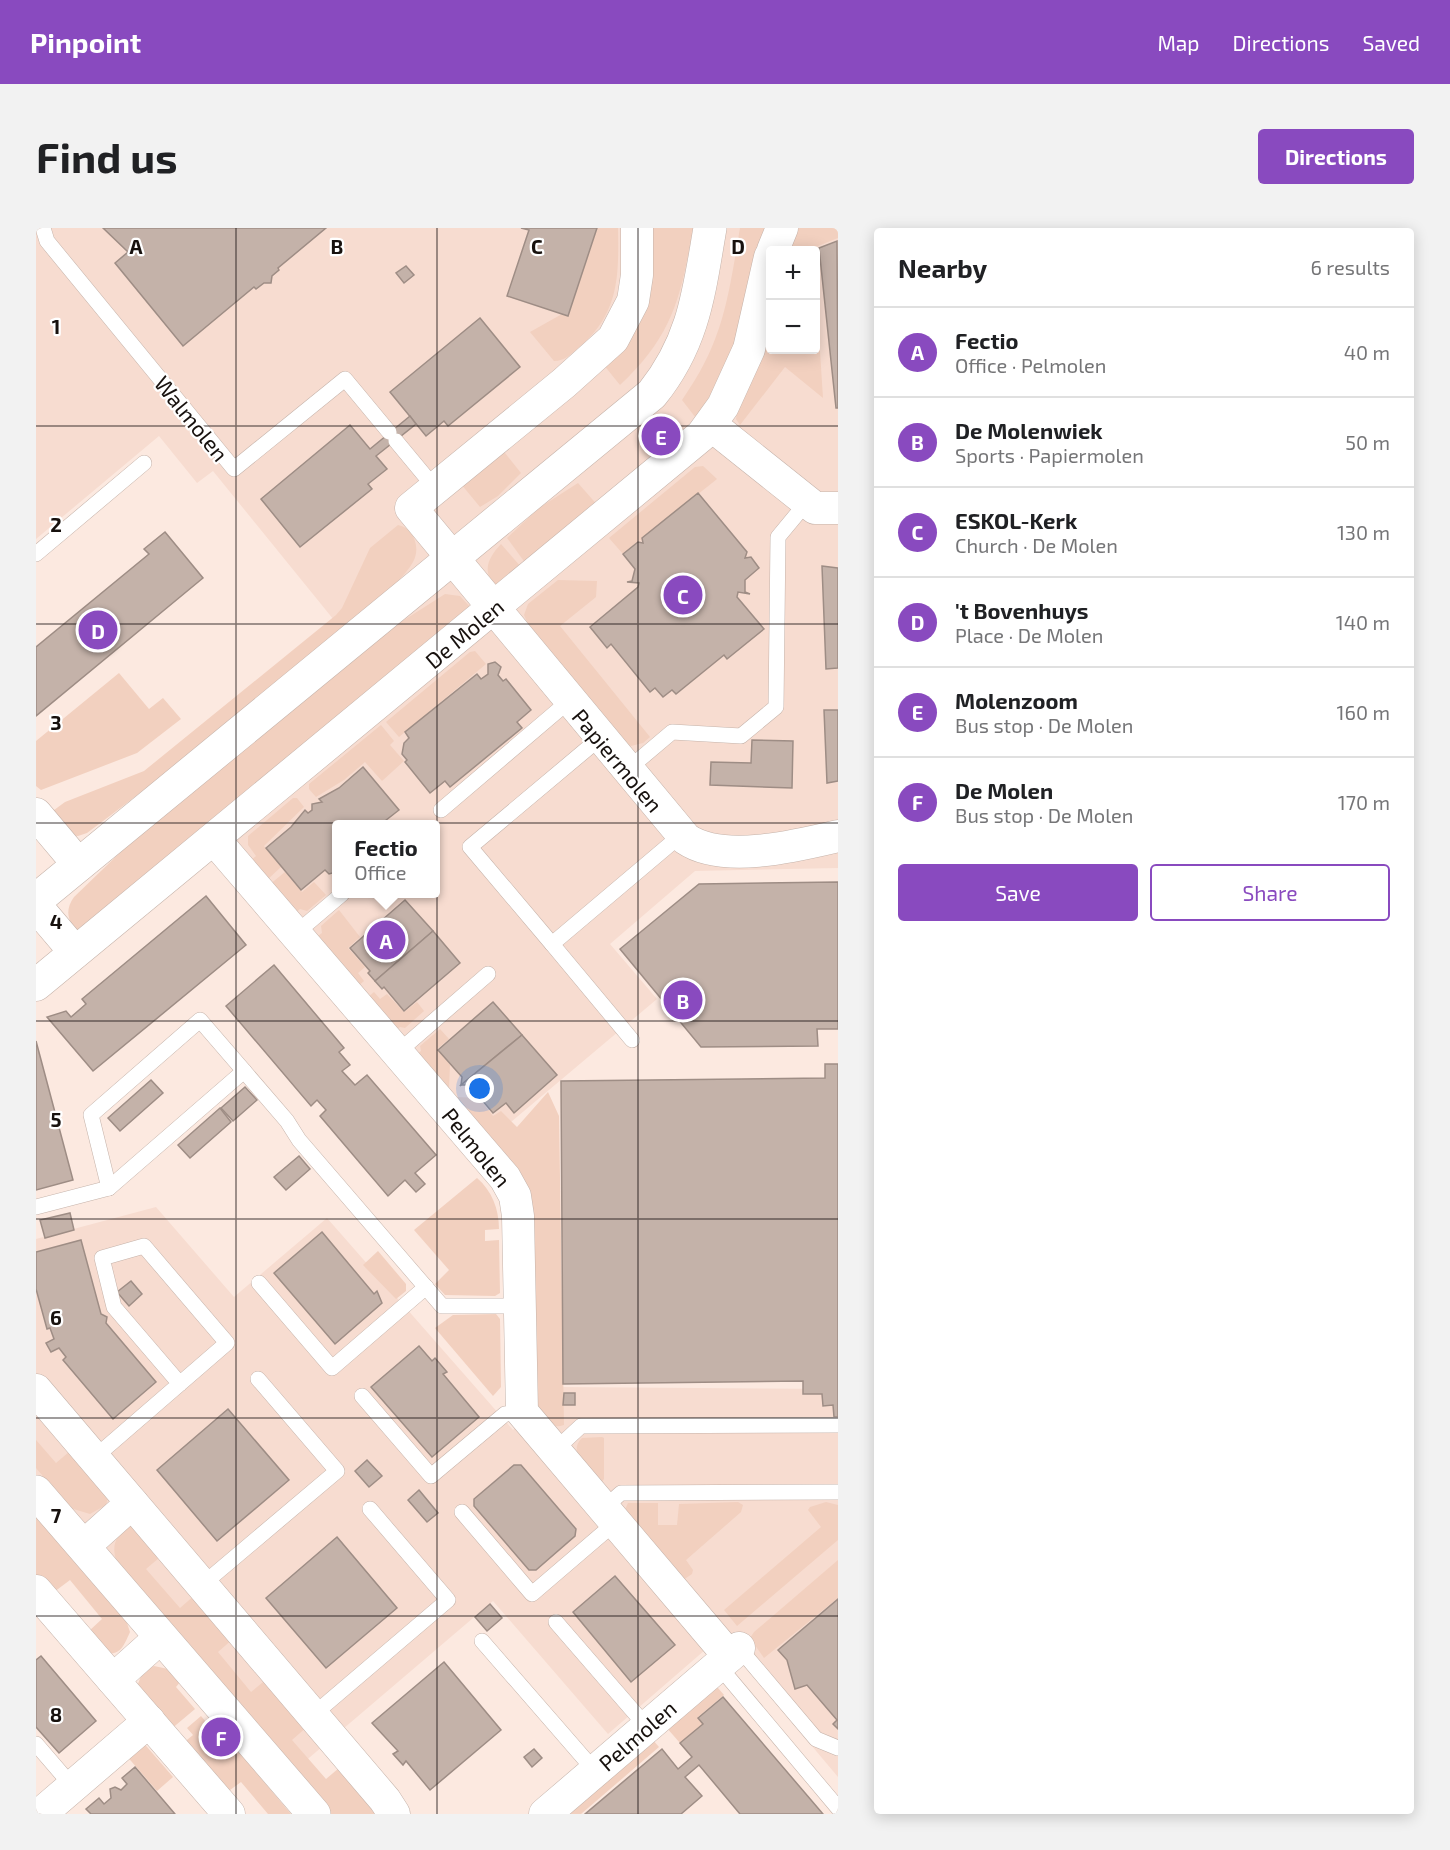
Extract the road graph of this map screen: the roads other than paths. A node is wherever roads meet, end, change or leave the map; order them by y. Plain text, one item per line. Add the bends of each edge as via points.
1 (43, 228) edge
2 (637, 228) edge
3 (710, 228) edge
4 (782, 228) edge
5 (775, 246) edge
6 (766, 278) edge
7 (711, 425) junction
8 (144, 463) dead end
9 (435, 488) junction
10 (807, 502) junction
11 (838, 508) edge
12 (36, 554) edge
13 (453, 559) junction
14 (493, 609) junction
15 (569, 701) junction
16 (600, 738) junction
17 (627, 771) junction
18 (441, 810) dead end
19 (36, 814) edge
20 (681, 835) junction
21 (838, 836) edge
22 (214, 839) junction
23 (79, 865) junction
24 (337, 898) edge
25 (36, 900) edge
26 (36, 906) edge
27 (295, 934) junction
28 (552, 944) junction
29 (75, 952) junction
30 (488, 974) dead end
31 (36, 985) edge
32 (632, 1040) dead end
33 (398, 1052) junction
34 (244, 1071) junction
35 (109, 1188) junction
36 (36, 1207) edge
37 (259, 1283) dead end
38 (426, 1287) junction
39 (519, 1306) junction
40 (258, 1379) dead end
41 (180, 1384) junction
42 (36, 1390) edge
43 (362, 1396) dead end
44 (522, 1412) junction
45 (838, 1425) edge
46 (554, 1451) junction
47 (94, 1458) junction
48 (36, 1492) edge
49 (838, 1492) edge
50 (132, 1503) junction
51 (370, 1509) dead end
52 (462, 1512) dead end
53 (610, 1515) junction
54 (84, 1546) junction
55 (202, 1585) junction
56 (36, 1591) edge
57 (556, 1622) dead end
58 (161, 1636) junction
59 (482, 1641) dead end
60 (729, 1656) junction
61 (113, 1680) junction
62 (313, 1715) junction
63 (149, 1721) junction
64 (647, 1727) junction
65 (36, 1744) edge
66 (838, 1748) edge
67 (595, 1771) junction
68 (73, 1787) junction
69 (838, 1808) edge
70 (44, 1811) dead end
71 (229, 1814) edge
72 (314, 1814) edge
73 (394, 1814) edge
74 (545, 1814) edge

1 - 9 lane, Walmolen via 47,241 234,469 345,379
2 - 9 street via 633,301 613,339
3 - 13 street via 693,320 687,339 663,380 639,405
4 - 5 street
6 - 7 street, De Molen via 749,349
7 - 10 street
7 - 14 street, De Molen via 691,446
8 - 12 lane
9 - 13 street via 411,508
10 - 11 street via 815,508
10 - 17 lane via 778,537 776,707 741,736 672,732
13 - 14 street, Papiermolen
13 - 23 street
14 - 15 street, Papiermolen
14 - 22 street, De Molen
15 - 16 street, Papiermolen
15 - 18 lane
16 - 17 street, Papiermolen
16 - 28 lane via 470,847
17 - 20 street, Papiermolen
19 - 23 street
20 - 21 street, Papiermolen via 694,844 726,851 763,850
20 - 28 lane
22 - 27 street, Pelmolen
22 - 29 street, De Molen
23 - 25 street
24 - 27 lane
26 - 29 street
27 - 33 street, Pelmolen
28 - 32 lane
29 - 31 street, De Molen
30 - 33 lane
33 - 39 street, Pelmolen via 511,1187 518,1216
34 - 35 lane
34 - 35 lane via 200,1020 92,1115
34 - 38 lane
35 - 36 lane
37 - 38 lane via 332,1368
38 - 39 lane via 442,1306
39 - 44 street, Pelmolen
40 - 55 lane via 337,1471
41 - 41 lane via 227,1343 144,1246 102,1258 114,1306
41 - 47 lane
42 - 47 street
43 - 44 lane via 431,1476 505,1414
44 - 46 street
45 - 46 lane via 581,1426
46 - 53 street
47 - 50 street
48 - 54 street
49 - 53 lane via 621,1493
50 - 54 street
50 - 55 street
51 - 62 lane via 448,1600
52 - 53 lane via 532,1594
53 - 60 street
54 - 58 street
55 - 62 street
56 - 61 street
57 - 64 lane
58 - 61 street
58 - 72 street
59 - 67 lane
60 - 64 street, Pelmolen
60 - 66 lane via 816,1739
60 - 69 lane
61 - 63 street
62 - 73 street
63 - 68 street
63 - 71 street
64 - 67 street, Pelmolen
65 - 68 lane
67 - 74 street, Pelmolen
68 - 70 street

